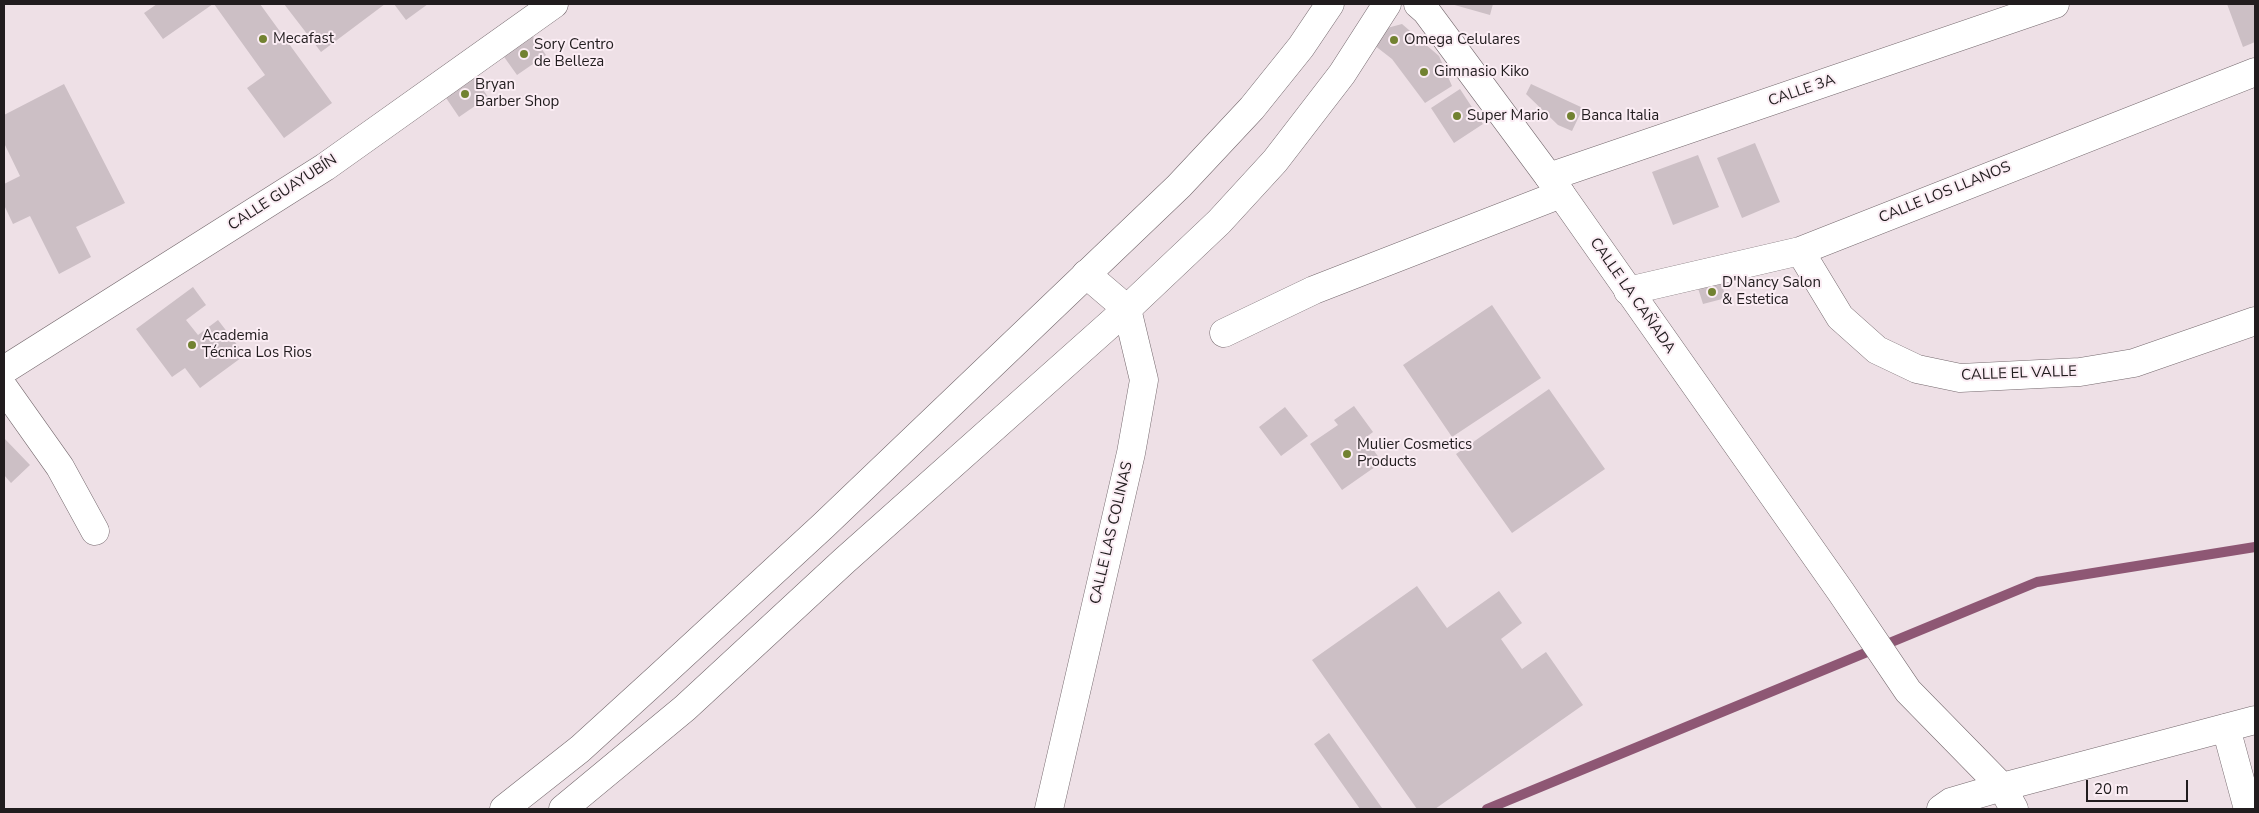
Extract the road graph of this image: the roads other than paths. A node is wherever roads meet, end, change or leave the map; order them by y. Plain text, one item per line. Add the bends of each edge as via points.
1 (554, 4) edge
2 (1330, 4) edge
3 (1386, 4) edge
4 (1418, 4) edge
5 (2055, 4) edge
6 (531, 12) edge
7 (2255, 72) edge
8 (1555, 186) junction
9 (1800, 251) junction
10 (1086, 274) junction
11 (1628, 291) junction
12 (1127, 309) junction
13 (2255, 321) edge
14 (1224, 333) dead end
15 (4, 370) edge
16 (4, 388) edge
17 (95, 531) dead end
18 (2255, 720) edge
19 (2226, 728) junction
20 (2008, 798) edge
21 (504, 809) edge
22 (563, 809) edge
23 (1049, 809) edge
24 (1941, 809) edge
25 (2248, 809) edge

1 - 6 street, CALLE GUAYUBÍN
2 - 10 street via 1252,108 1179,186
3 - 12 street via 1342,74 1275,161 1219,222
4 - 8 street, CALLE LA CAÑADA
5 - 8 street, CALLE 3A
6 - 15 street, CALLE GUAYUBÍN via 325,168
7 - 9 street, CALLE LOS LLANOS
8 - 11 street, CALLE LA CAÑADA
8 - 14 street, CALLE 3A via 1314,290
9 - 11 street, CALLE LOS LLANOS
9 - 13 street, CALLE EL VALLE via 1840,317 1877,350 1917,369 1960,378 2080,372 2134,363
10 - 12 street
10 - 21 street via 823,526 658,678 580,749
11 - 20 street, CALLE LA CAÑADA via 1908,691
12 - 22 street via 844,560 685,708
12 - 23 street, CALLE LAS COLINAS via 1144,380 1131,453
16 - 17 street via 60,467
18 - 19 street
19 - 20 street
19 - 25 street
20 - 24 street via 1950,802

